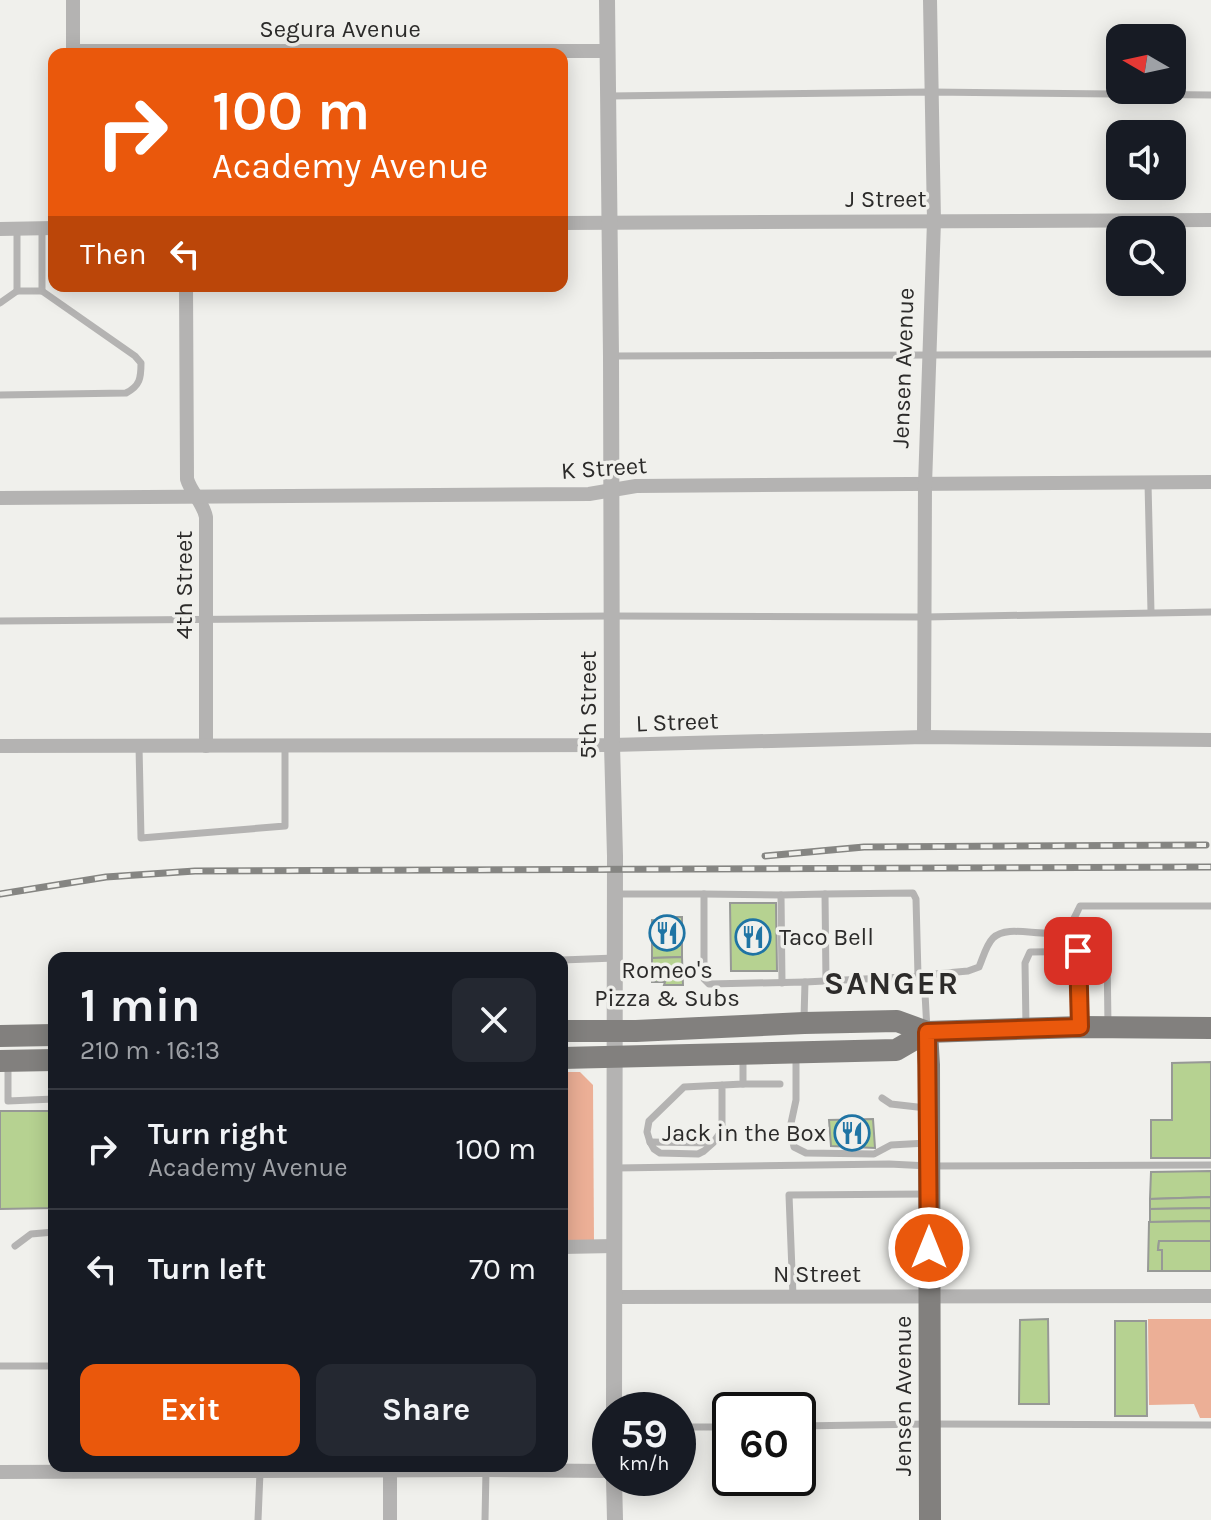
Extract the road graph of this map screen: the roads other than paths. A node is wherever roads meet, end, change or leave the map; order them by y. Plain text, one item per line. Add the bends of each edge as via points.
1 (73, 0) edge
2 (607, 0) edge
3 (930, 0) edge
4 (73, 48) edge
5 (568, 51) edge
6 (607, 51) junction
7 (931, 92) junction
8 (1211, 95) edge
9 (608, 96) junction
10 (1211, 220) edge
11 (934, 221) junction
12 (568, 223) edge
13 (609, 223) junction
14 (48, 228) edge
15 (0, 229) edge
16 (17, 229) junction
17 (17, 291) junction
18 (42, 291) junction
19 (186, 292) edge
20 (0, 303) edge
21 (1211, 354) edge
22 (929, 355) junction
23 (611, 356) junction
24 (0, 395) edge
25 (1211, 482) edge
26 (1148, 483) junction
27 (925, 485) junction
28 (612, 490) junction
29 (198, 497) junction
30 (0, 498) edge
31 (1151, 612) junction
32 (1211, 612) edge
33 (612, 616) junction
34 (925, 617) junction
35 (207, 619) junction
36 (0, 621) edge
37 (924, 737) junction
38 (1211, 740) edge
39 (612, 745) junction
40 (0, 746) edge
41 (139, 746) junction
42 (206, 746) junction
43 (285, 746) junction
44 (615, 894) junction
45 (704, 894) junction
46 (825, 894) junction
47 (781, 895) junction
48 (1211, 906) edge
49 (1078, 951) junction
50 (615, 958) junction
51 (568, 960) edge
52 (921, 976) junction
53 (805, 982) junction
54 (826, 982) junction
55 (782, 983) junction
56 (804, 1023) junction
57 (1080, 1027) junction
58 (1108, 1028) junction
59 (1211, 1028) edge
60 (1026, 1029) junction
61 (568, 1031) edge
62 (614, 1031) junction
63 (927, 1032) junction
64 (48, 1035) edge
65 (4, 1036) edge
66 (796, 1051) junction
67 (743, 1053) junction
68 (568, 1058) edge
69 (614, 1058) junction
70 (48, 1060) edge
71 (4, 1061) edge
72 (743, 1084) junction
73 (780, 1084) dead end
74 (722, 1085) junction
75 (882, 1098) dead end
76 (48, 1099) edge
77 (929, 1108) junction
78 (929, 1143) junction
79 (1211, 1165) edge
80 (929, 1166) junction
81 (614, 1168) junction
82 (929, 1194) junction
83 (48, 1233) edge
84 (15, 1246) dead end
85 (614, 1246) junction
86 (568, 1247) edge
87 (793, 1296) junction
88 (1211, 1296) edge
89 (614, 1297) junction
90 (929, 1297) junction
91 (0, 1366) edge
92 (48, 1366) edge
93 (614, 1392) edge
94 (929, 1424) junction
95 (1211, 1425) edge
96 (816, 1426) edge
97 (568, 1470) edge
98 (48, 1471) edge
99 (592, 1471) edge
100 (0, 1472) edge
101 (260, 1472) edge
102 (390, 1472) edge
103 (486, 1472) edge
104 (614, 1496) edge
105 (258, 1520) edge
106 (390, 1520) edge
107 (485, 1520) edge
108 (615, 1520) edge
109 (930, 1520) edge

1 - 4 street, Segura Avenue
2 - 6 street, 5th Street
3 - 7 street, Jensen Avenue
5 - 6 street, Segura Avenue
6 - 9 street, 5th Street
7 - 8 lane
7 - 9 lane
7 - 11 street, Jensen Avenue
9 - 13 street, 5th Street
10 - 11 street, J Street
11 - 13 street, J Street
11 - 22 street, Jensen Avenue
12 - 13 street, J Street
13 - 23 street, 5th Street
14 - 16 street
14 - 18 lane
15 - 16 street
16 - 17 lane
17 - 18 lane
17 - 20 lane
18 - 24 lane via 135,356 141,376 126,393
19 - 29 street, 4th Street via 187,479
21 - 22 lane
22 - 23 lane
22 - 27 street, Jensen Avenue
23 - 28 street, 5th Street
25 - 26 street, K Street
26 - 27 street, K Street
26 - 31 lane
27 - 28 street, K Street
27 - 34 street, Jensen Avenue
28 - 29 street, K Street
28 - 33 street, 5th Street
29 - 30 street, K Street
29 - 35 street, 4th Street via 206,517
31 - 32 lane
31 - 34 lane
33 - 34 lane
33 - 35 lane
33 - 39 street, 5th Street
34 - 37 street, Jensen Avenue
35 - 36 lane
35 - 42 street, 4th Street
37 - 38 street, L Street
37 - 39 street, L Street
39 - 43 street, L Street
39 - 44 street, 5th Street
40 - 41 street, L Street
41 - 42 street, L Street
41 - 43 lane via 141,838 285,826
42 - 43 street, L Street
44 - 45 lane
44 - 50 street, 5th Street
45 - 47 lane
45 - 55 lane via 704,979 709,984
46 - 47 lane
46 - 52 lane via 913,893
46 - 54 lane
47 - 55 lane
48 - 52 lane via 1080,906 1060,932 1000,933 979,967
49 - 57 lane
49 - 58 lane via 1107,951
49 - 60 lane via 1030,952 1025,963
50 - 51 lane
50 - 62 street, 5th Street
52 - 54 lane
52 - 63 lane
53 - 54 lane
53 - 55 lane
53 - 56 lane
56 - 62 main road
56 - 63 main road via 897,1021
57 - 58 main road
57 - 60 main road
58 - 59 main road
60 - 63 main road
61 - 62 main road
62 - 69 street, 5th Street
63 - 66 main road via 896,1050
63 - 77 main road, Jensen Avenue
64 - 65 main road
65 - 71 lane
66 - 67 main road
66 - 78 lane via 790,1128 794,1147 806,1153 874,1154 891,1145
67 - 69 main road
67 - 72 lane
68 - 69 main road
69 - 81 street, 5th Street
70 - 71 main road
71 - 76 lane via 8,1101
72 - 73 lane
72 - 74 lane
74 - 74 lane via 722,1130 713,1143 650,1142 649,1121 684,1087
75 - 77 lane
77 - 78 main road, Jensen Avenue
78 - 80 main road, Jensen Avenue
79 - 80 lane
80 - 81 lane
80 - 82 main road, Jensen Avenue
81 - 85 street, 5th Street
82 - 87 lane via 789,1195
82 - 90 main road, Jensen Avenue
83 - 84 lane via 31,1234
85 - 86 street
85 - 89 street, 5th Street
87 - 89 street, N Street
87 - 90 street, N Street
88 - 90 street, N Street
89 - 93 street, 5th Street
90 - 94 main road, Jensen Avenue
91 - 92 lane
94 - 95 lane
94 - 96 lane
94 - 109 main road, Jensen Avenue
97 - 99 street
98 - 100 street
101 - 105 lane
102 - 106 street
103 - 107 lane
104 - 108 street

